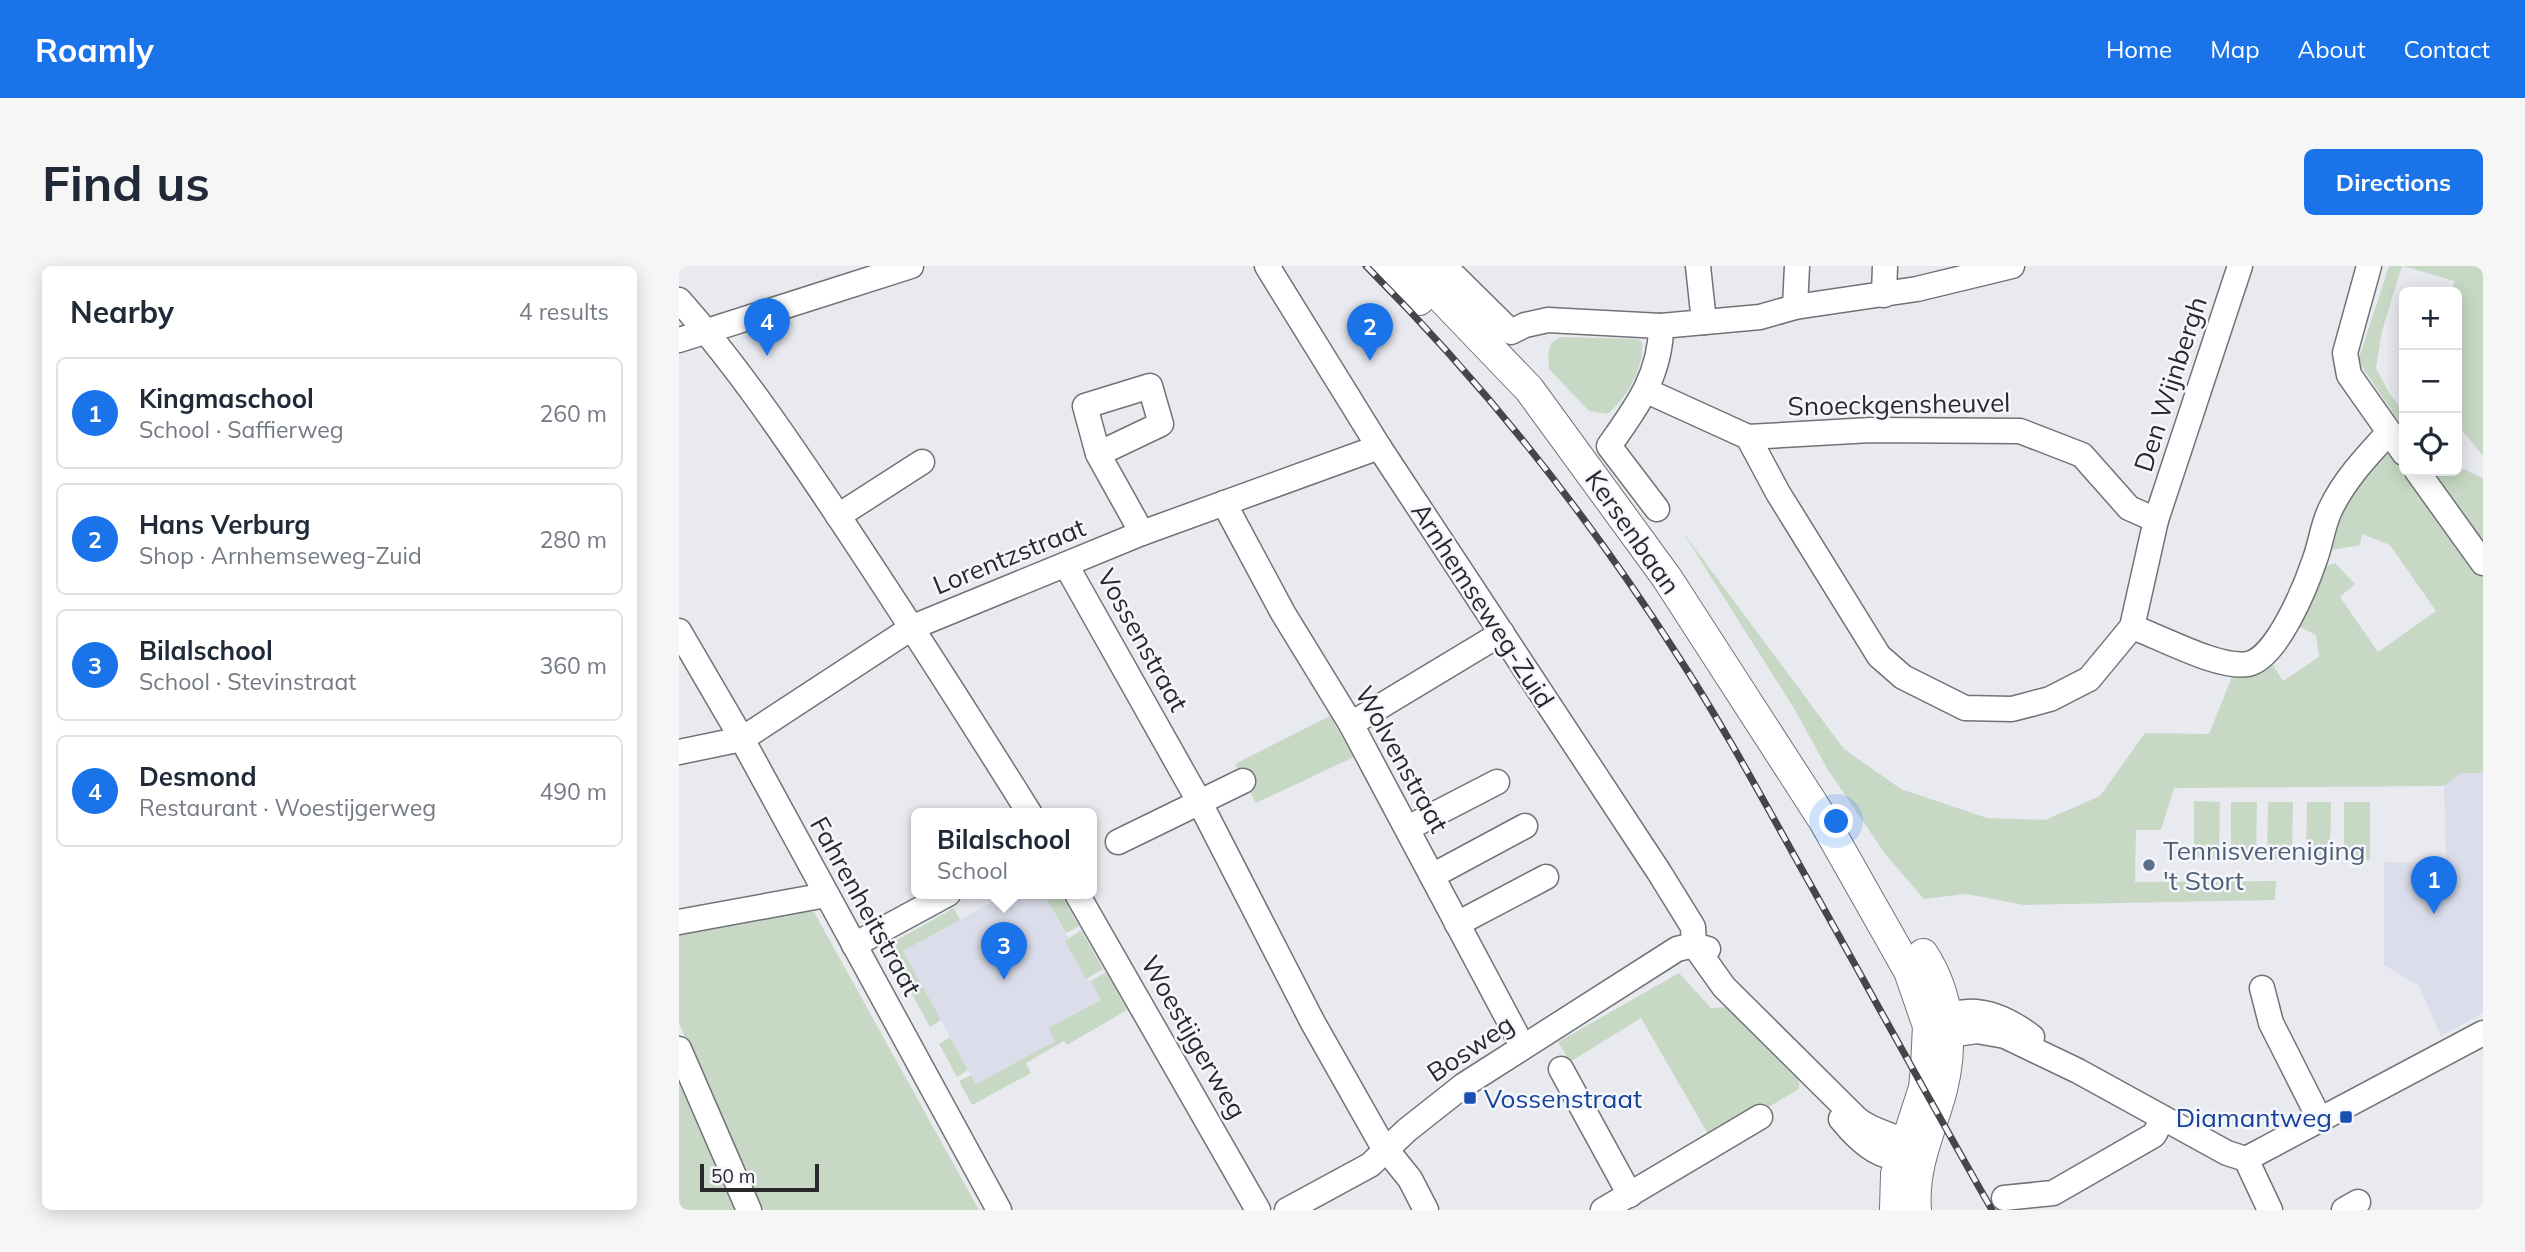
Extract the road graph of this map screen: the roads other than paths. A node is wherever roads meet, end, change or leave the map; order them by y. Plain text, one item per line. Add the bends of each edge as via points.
1 (911, 266) edge
2 (1267, 266) edge
3 (1386, 266) edge
4 (1411, 266) edge
5 (1444, 266) edge
6 (1698, 266) edge
7 (1797, 266) edge
8 (1885, 266) edge
9 (2012, 266) edge
10 (2240, 266) edge
11 (2369, 266) edge
12 (1985, 270) edge
13 (1884, 295) junction
14 (679, 300) edge
15 (1795, 307) junction
16 (1704, 322) junction
17 (1661, 326) junction
18 (707, 332) junction
19 (679, 340) edge
20 (1647, 391) junction
21 (2389, 432) junction
22 (1748, 438) junction
23 (2399, 446) edge
24 (1379, 447) junction
25 (1098, 454) dead end
26 (922, 462) dead end
27 (2421, 476) edge
28 (1607, 494) junction
29 (1223, 503) junction
30 (1657, 509) dead end
31 (838, 516) junction
32 (2156, 520) junction
33 (1142, 533) junction
34 (2483, 563) edge
35 (1066, 565) junction
36 (2132, 626) junction
37 (912, 627) junction
38 (679, 631) edge
39 (1502, 633) junction
40 (1351, 724) junction
41 (742, 739) junction
42 (679, 752) edge
43 (1243, 780) dead end
44 (1497, 782) dead end
45 (1200, 803) junction
46 (1026, 808) edge
47 (1525, 826) dead end
48 (1408, 828) junction
49 (1118, 842) dead end
50 (1432, 876) junction
51 (1546, 877) dead end
52 (826, 895) junction
53 (939, 899) edge
54 (1080, 899) edge
55 (679, 922) edge
56 (1457, 924) junction
57 (854, 945) junction
58 (1694, 945) junction
59 (2262, 988) dead end
60 (1941, 1025) junction
61 (2483, 1032) edge
62 (1523, 1047) junction
63 (679, 1049) edge
64 (1561, 1069) dead end
65 (1760, 1117) dead end
66 (2163, 1118) junction
67 (2320, 1120) junction
68 (1387, 1152) junction
69 (1909, 1152) junction
70 (2246, 1159) junction
71 (1630, 1195) junction
72 (2004, 1198) dead end
73 (749, 1210) edge
74 (999, 1210) edge
75 (1258, 1210) edge
76 (1287, 1210) edge
77 (1426, 1210) edge
78 (1603, 1210) edge
79 (1895, 1210) edge
80 (1916, 1210) edge
81 (2270, 1210) edge

1 - 18 street
2 - 24 street, Arnhemseweg-Zuid
3 - 28 main road
4 - 28 main road, Kersenbaan via 1529,389
5 - 17 street via 1511,332 1548,320
6 - 16 street
7 - 15 street
8 - 13 street
9 - 12 street
10 - 32 street, Den Wijnbergh
11 - 21 street via 2344,353 2349,375
12 - 13 street
13 - 15 street
14 - 18 street
15 - 16 street via 1760,317
16 - 17 street
17 - 20 street via 1661,352
18 - 19 street
18 - 31 street
20 - 22 street, Snoeckgensheuvel
20 - 30 street via 1609,446
21 - 23 street
21 - 36 street via 2355,468 2329,510 2300,595 2262,658 2247,664 2227,663
22 - 32 street, Snoeckgensheuvel via 1871,430 2020,431 2082,455 2129,508
22 - 36 street via 1879,656 1903,677 1965,708 2012,709 2050,699 2089,679
24 - 29 street, Lorentzstraat
24 - 39 street, Arnhemseweg-Zuid
25 - 33 street
26 - 31 street
27 - 34 street
28 - 60 main road, Kersenbaan via 1667,578 1824,821 1926,958 1943,997
29 - 33 street, Lorentzstraat
29 - 40 street, Wolvenstraat
31 - 37 street
32 - 36 street
33 - 35 street, Lorentzstraat
35 - 37 street, Lorentzstraat
35 - 45 street, Vossenstraat
37 - 41 street, Lorentzstraat
37 - 46 street
38 - 41 street, Fahrenheitstraat
39 - 40 street
39 - 58 street, Arnhemseweg-Zuid via 1693,927
40 - 48 street, Wolvenstraat
41 - 42 street, Lorentzstraat
41 - 52 street, Fahrenheitstraat
43 - 45 street
44 - 48 street
45 - 49 street
45 - 68 street, Vossenstraat via 1312,1021
47 - 50 street
48 - 50 street, Wolvenstraat
50 - 56 street, Wolvenstraat
51 - 56 street
52 - 55 street
52 - 57 street, Fahrenheitstraat
53 - 57 street
54 - 75 street, Woestijgerweg
56 - 62 street, Wolvenstraat
57 - 74 street, Fahrenheitstraat
58 - 62 street, Bosweg via 1677,949
58 - 69 street, Arnhemseweg-Zuid via 1732,998 1822,1087 1862,1144
59 - 67 street via 2271,1023
60 - 66 street via 2005,1036
60 - 69 main road, Kersenbaan via 1944,1084
61 - 67 street
62 - 68 street, Bosweg via 1464,1085
63 - 73 street
64 - 71 street
65 - 71 street
66 - 70 street
66 - 72 street via 2154,1135 2053,1193
67 - 70 street
68 - 76 street, Bosweg via 1370,1166
68 - 77 street, Vossenstraat via 1410,1179
69 - 79 main road
69 - 80 main road
70 - 81 street
71 - 78 street

